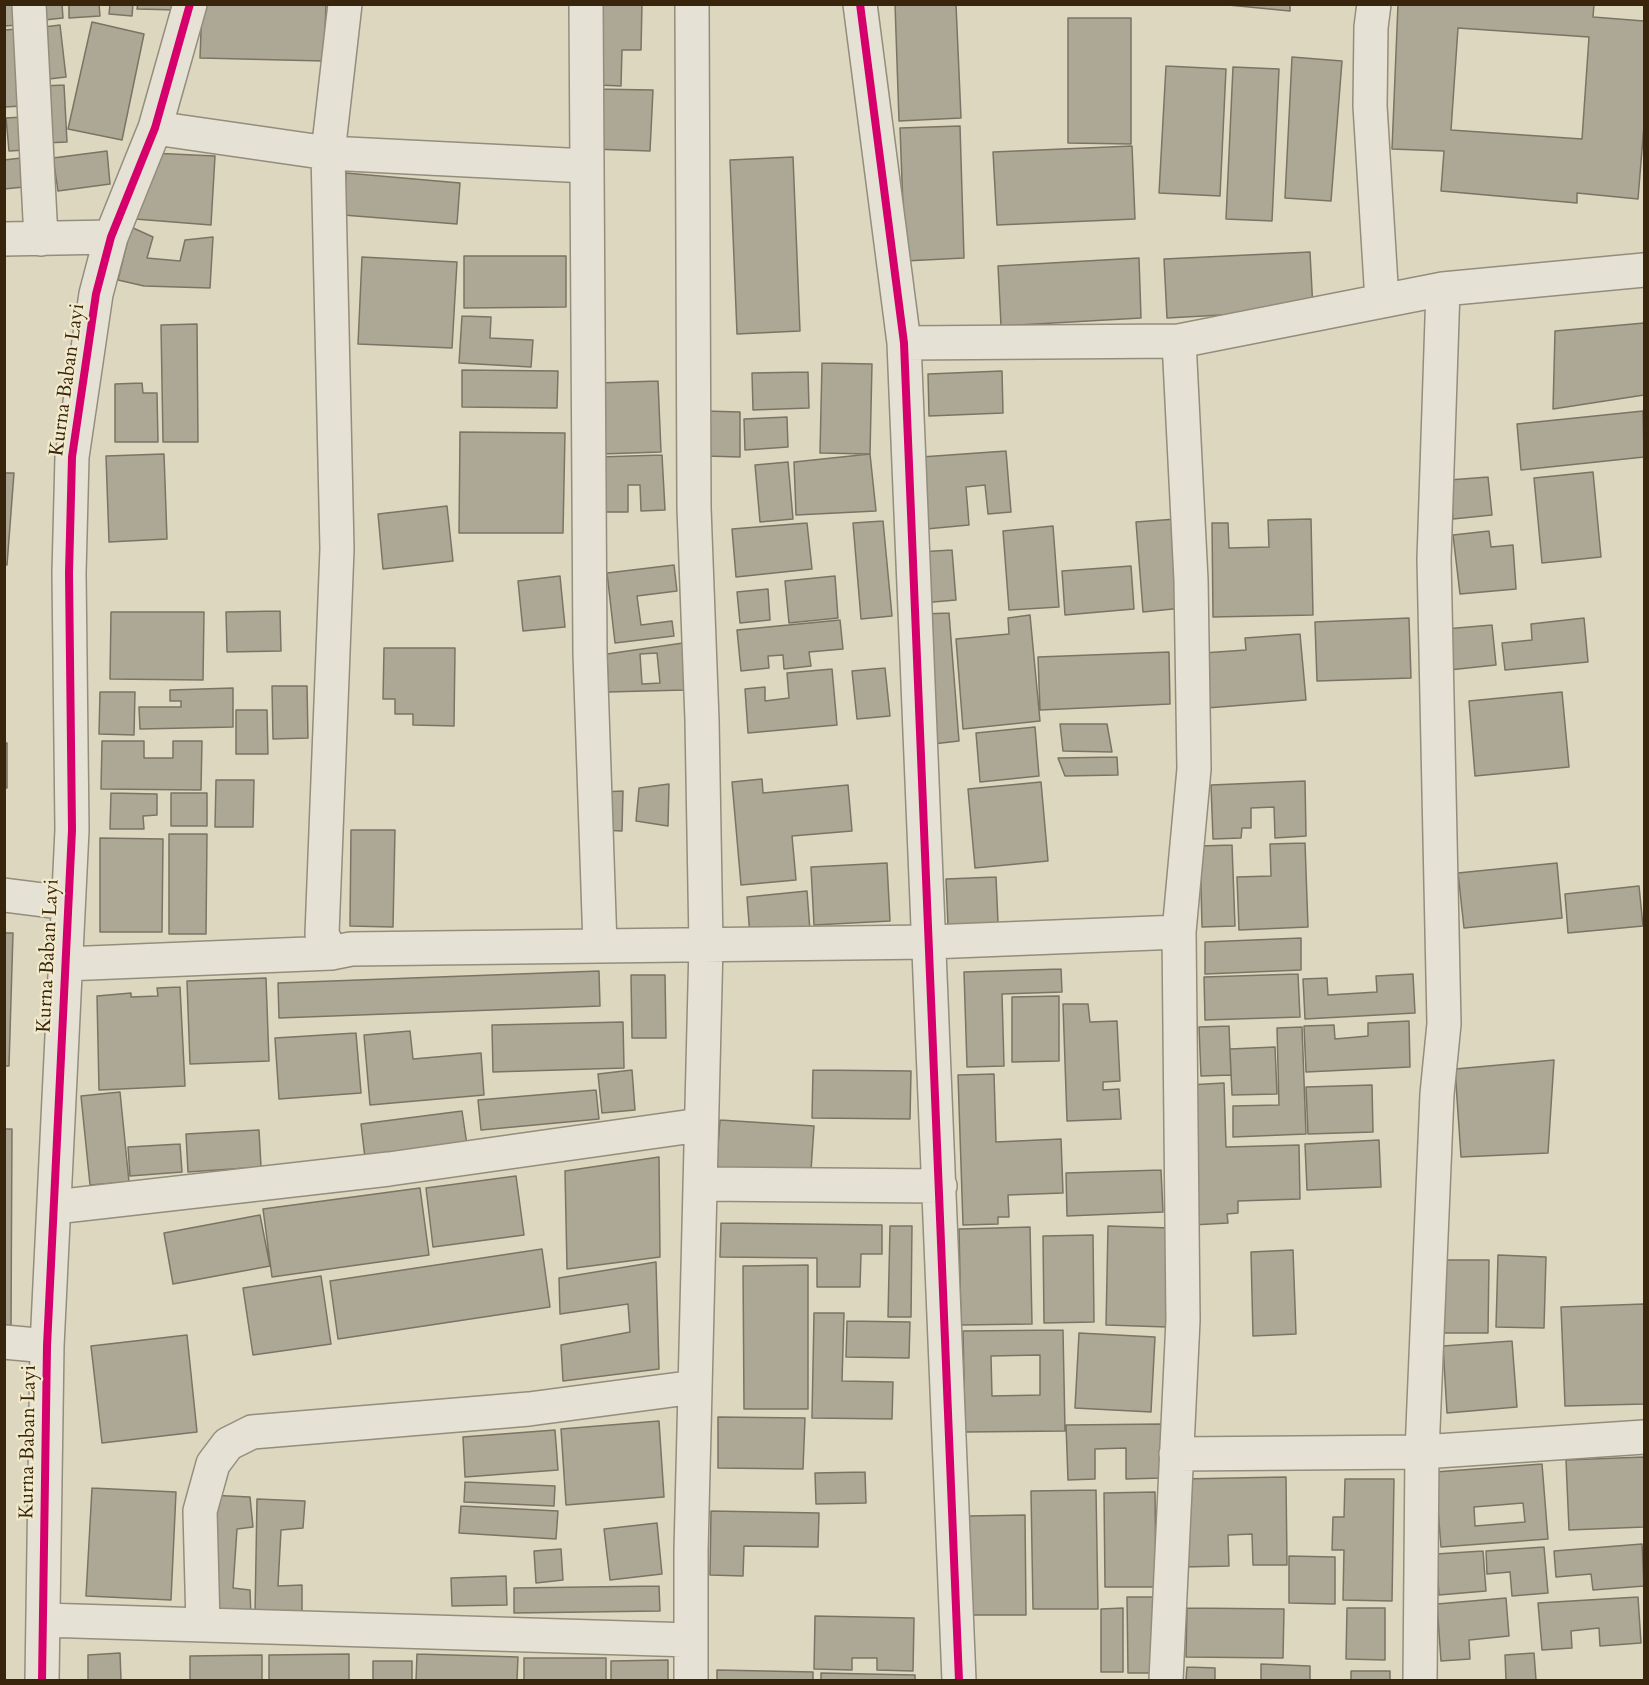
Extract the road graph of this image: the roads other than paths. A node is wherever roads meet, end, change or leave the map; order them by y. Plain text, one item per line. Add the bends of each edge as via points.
1 (29, 4) edge
2 (190, 4) edge
3 (345, 4) edge
4 (586, 4) edge
5 (692, 4) edge
6 (860, 4) edge
7 (1374, 4) edge
8 (155, 128) junction
9 (328, 153) junction
10 (587, 166) junction
11 (111, 237) junction
12 (4, 239) edge
13 (41, 239) junction
14 (1644, 270) edge
15 (1443, 289) junction
16 (1382, 301) junction
17 (1179, 341) junction
18 (904, 344) junction
19 (4, 895) edge
20 (67, 903) junction
21 (1179, 932) junction
22 (930, 942) junction
23 (705, 945) junction
24 (600, 946) junction
25 (331, 953) junction
26 (65, 964) junction
27 (700, 1125) junction
28 (700, 1184) junction
29 (940, 1186) junction
30 (55, 1207) junction
31 (4, 1342) edge
32 (47, 1346) junction
33 (695, 1387) junction
34 (1644, 1437) edge
35 (1422, 1452) junction
36 (1176, 1454) junction
37 (43, 1620) junction
38 (203, 1625) junction
39 (691, 1640) junction
40 (42, 1680) edge
41 (691, 1680) edge
42 (959, 1680) edge
43 (1166, 1680) edge
44 (1419, 1680) edge

1 - 13 street
2 - 8 street, Kurna Baban Layi
3 - 9 street
4 - 10 street
5 - 23 street via 694,508
6 - 18 street
7 - 16 street via 1370,106
8 - 9 street
8 - 11 street, Kurna Baban Layi
9 - 10 street
9 - 25 street via 337,549 322,934
10 - 24 street via 590,653
11 - 13 street
11 - 20 street, Kurna Baban Layi via 96,294 72,457 72,830
12 - 13 street
14 - 15 street
15 - 16 street
15 - 35 street via 1434,559 1444,1024 1437,1094
16 - 17 street
17 - 18 street
17 - 21 street via 1191,580 1194,769
18 - 22 street
19 - 20 street
20 - 26 street, Kurna Baban Layi
21 - 22 street
21 - 36 street via 1183,1320
22 - 23 street
22 - 29 street
23 - 24 street
23 - 27 street
24 - 25 street via 351,949
25 - 26 street
26 - 30 street, Kurna Baban Layi
27 - 28 street
27 - 30 street via 389,1169
28 - 29 street
28 - 33 street
29 - 42 street
30 - 32 street, Kurna Baban Layi
31 - 32 street
32 - 37 street, Kurna Baban Layi
33 - 38 street via 529,1409 252,1432 228,1444 213,1464 200,1511
33 - 39 street
34 - 35 street
35 - 36 street
35 - 44 street
36 - 43 street
37 - 38 street
37 - 40 street, Kurna Baban Layi
38 - 39 street
39 - 41 street

